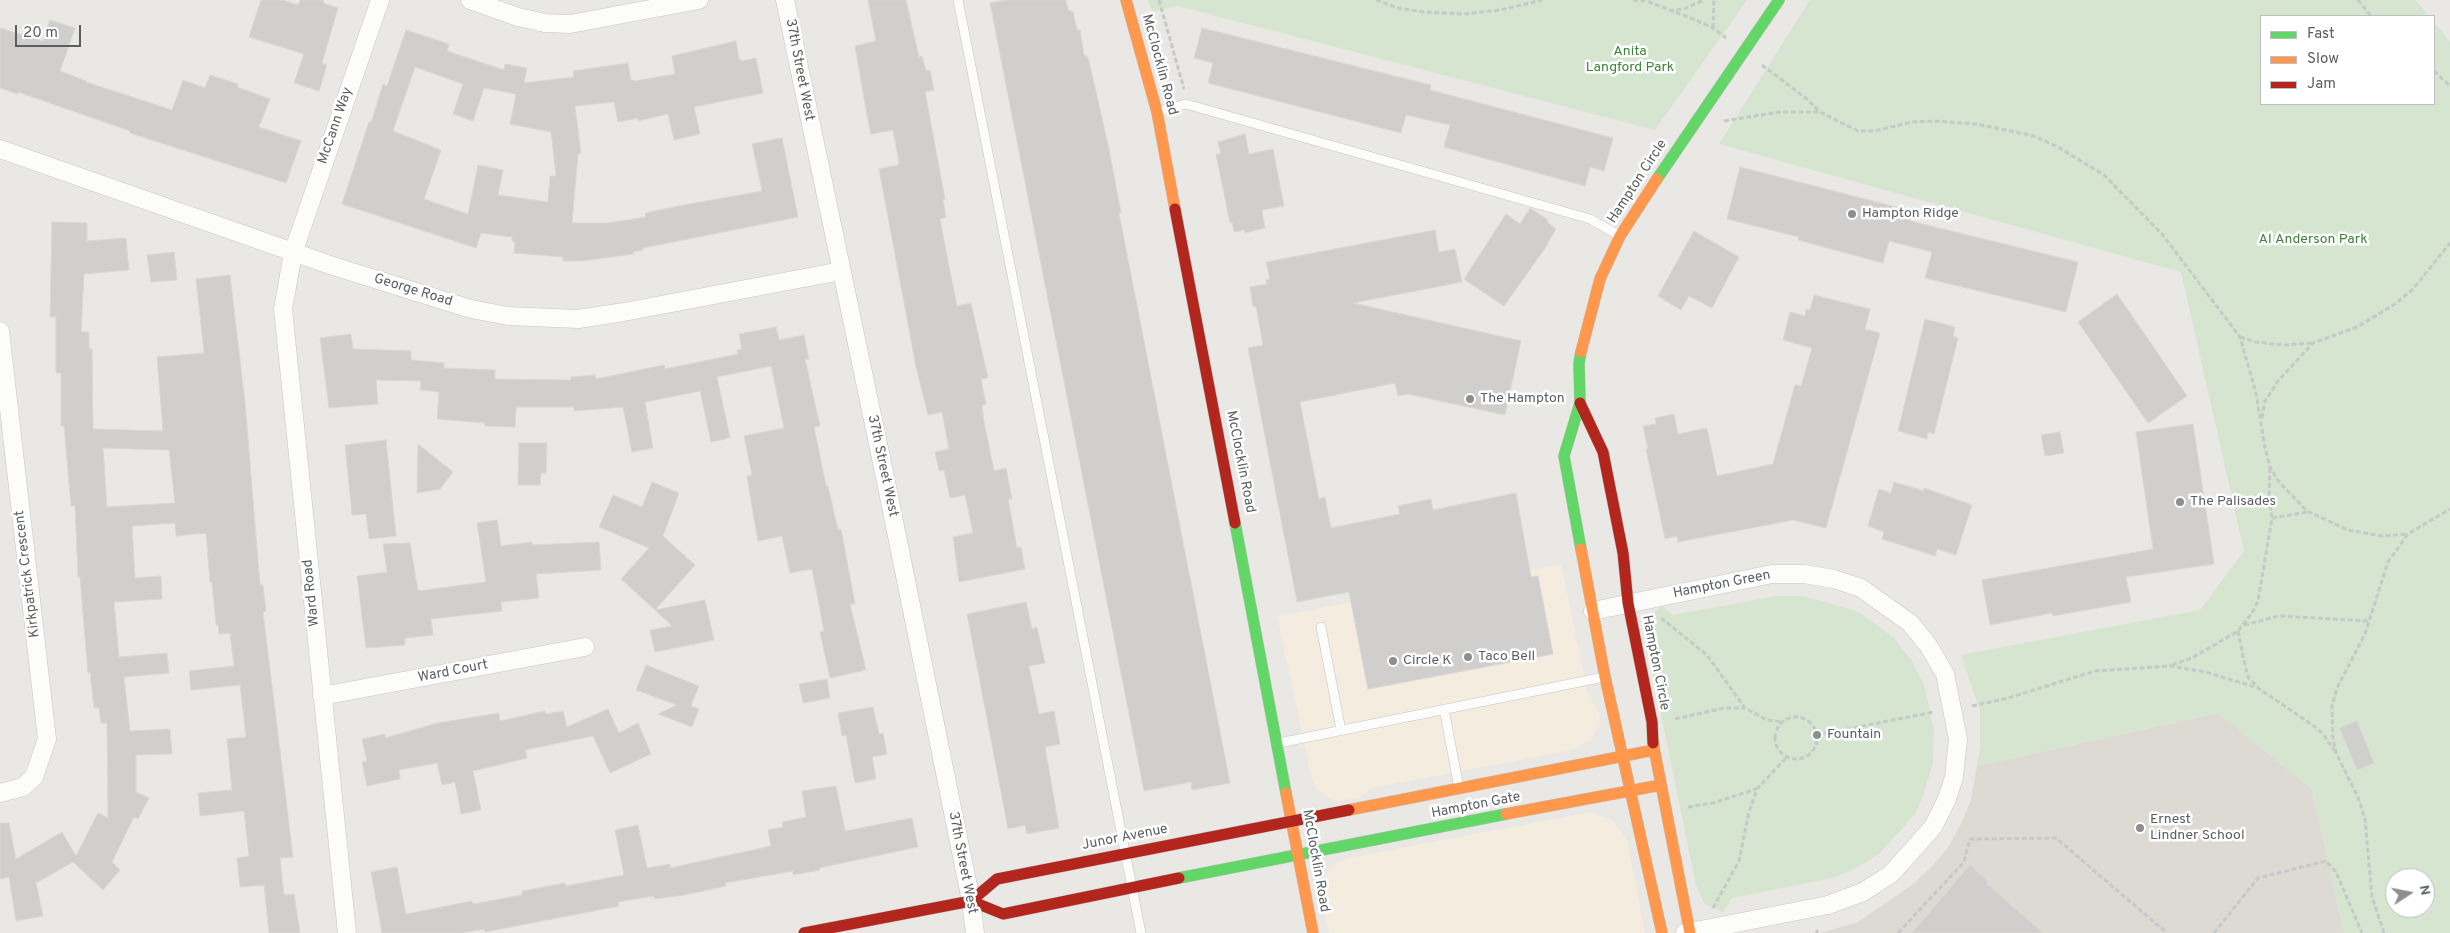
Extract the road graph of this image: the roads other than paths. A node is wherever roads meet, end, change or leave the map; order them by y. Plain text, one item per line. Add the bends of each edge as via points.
1 (380, 0) edge
2 (470, 0) edge
3 (699, 0) edge
4 (785, 0) edge
5 (958, 0) edge
6 (1126, 0) edge
7 (1779, 0) edge
8 (1157, 112) junction
9 (0, 149) edge
10 (1620, 236) junction
11 (293, 253) junction
12 (841, 271) junction
13 (0, 331) edge
14 (1580, 403) junction
15 (1628, 603) junction
16 (1593, 611) junction
17 (1320, 627) dead end
18 (585, 646) dead end
19 (1605, 677) junction
20 (322, 696) junction
21 (1444, 710) junction
22 (1341, 730) junction
23 (1278, 743) junction
24 (1654, 750) junction
25 (1622, 756) junction
26 (1661, 785) junction
27 (1459, 789) junction
28 (1630, 790) junction
29 (0, 793) edge
30 (1293, 821) junction
31 (1125, 853) junction
32 (1297, 854) junction
33 (1133, 887) junction
34 (971, 901) junction
35 (347, 933) edge
36 (804, 933) edge
37 (975, 933) edge
38 (1141, 933) edge
39 (1313, 933) edge
40 (1662, 933) edge
41 (1689, 933) edge

1 - 11 street, McCann Way
2 - 3 street via 518,17 570,24
4 - 12 street, 37th Street West
5 - 31 lane
6 - 8 street, McClocklin Road
7 - 10 street, Hampton Circle
8 - 10 lane via 1186,104 1590,219
8 - 23 street, McClocklin Road
9 - 11 street, George Road
10 - 14 street, Hampton Circle via 1600,279 1588,320 1579,363
11 - 12 street, George Road via 471,309 544,319 578,319 624,312
11 - 20 street, Ward Road via 283,309
12 - 34 street, 37th Street West
13 - 29 street, Kirkpatrick Crescent via 47,739 34,777 23,787
14 - 15 street, Hampton Circle via 1603,452 1623,553
14 - 16 street, Hampton Circle via 1564,456
15 - 16 street, Hampton Green
15 - 24 street, Hampton Circle via 1652,722
15 - 41 street, Hampton Green via 1772,574 1804,574 1834,579 1861,588 1910,623 1945,674 1953,709 1958,739 1954,776 1947,799 1933,827 1891,874 1863,892 1828,905
16 - 19 street, Hampton Circle
17 - 22 lane
18 - 20 street, Ward Court
19 - 21 lane
19 - 25 street, Hampton Circle
20 - 35 street, Ward Road
21 - 22 lane
21 - 27 lane
22 - 23 lane
23 - 30 street, McClocklin Road
24 - 25 street, Hampton Gate
24 - 26 street, Hampton Circle
25 - 27 street, Hampton Gate
25 - 28 street, Hampton Circle
26 - 28 street, Hampton Gate
26 - 41 street, Hampton Circle
27 - 30 street, Hampton Gate
28 - 32 street, Hampton Gate
28 - 40 street, Hampton Circle
30 - 31 street, Junor Avenue
30 - 32 street, McClocklin Road
31 - 33 lane
31 - 34 street, Junor Avenue via 997,878
32 - 33 street
32 - 39 street, McClocklin Road
33 - 34 street via 1003,914
33 - 38 lane
34 - 36 street
34 - 37 street, 37th Street West

